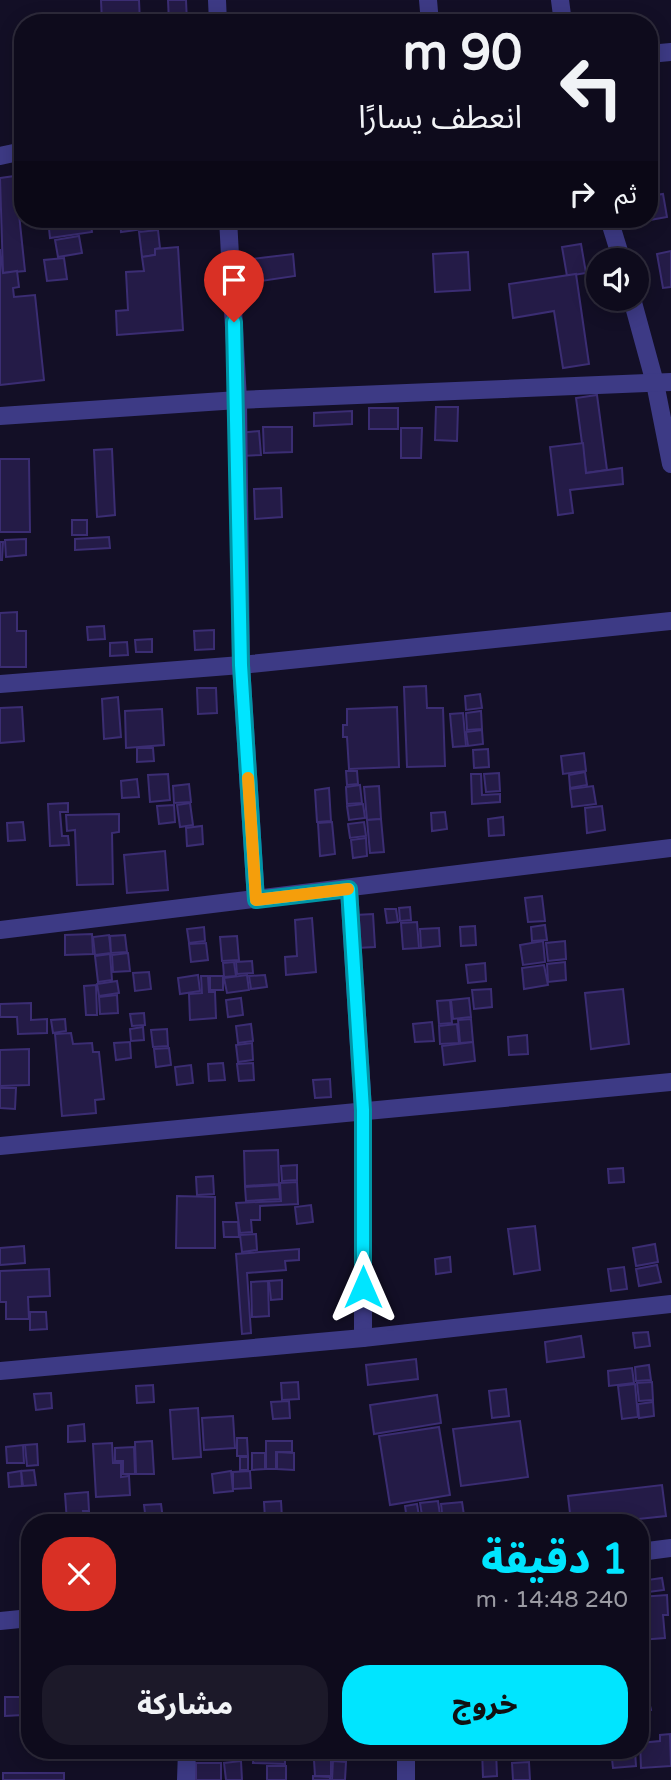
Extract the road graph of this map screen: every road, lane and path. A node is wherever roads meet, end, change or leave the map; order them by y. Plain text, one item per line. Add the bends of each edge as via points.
1 (229, 228) edge
2 (612, 228) edge
3 (618, 248) edge
4 (636, 311) edge
5 (663, 383) edge
6 (238, 400) junction
7 (0, 416) edge
8 (671, 464) edge
9 (671, 621) edge
10 (241, 665) junction
11 (0, 684) edge
12 (671, 848) edge
13 (349, 889) junction
14 (256, 900) junction
15 (0, 930) edge
16 (671, 1082) edge
17 (363, 1110) junction
18 (0, 1146) edge
19 (671, 1304) edge
20 (363, 1338) junction
21 (0, 1371) edge
22 (671, 1548) edge
23 (649, 1551) edge
24 (21, 1619) edge
25 (0, 1621) edge
26 (187, 1759) edge
27 (406, 1759) edge
28 (186, 1780) edge
29 (406, 1780) edge

1 - 6 street
2 - 3 street
4 - 5 street
5 - 6 street
5 - 8 street
6 - 7 street
6 - 10 street
9 - 10 street
10 - 11 street
10 - 14 street
12 - 13 street
13 - 14 street
13 - 17 street
14 - 15 street
16 - 17 street
17 - 18 street
17 - 20 street
19 - 20 street
20 - 21 street
22 - 23 street
24 - 25 street
26 - 28 street
27 - 29 street

